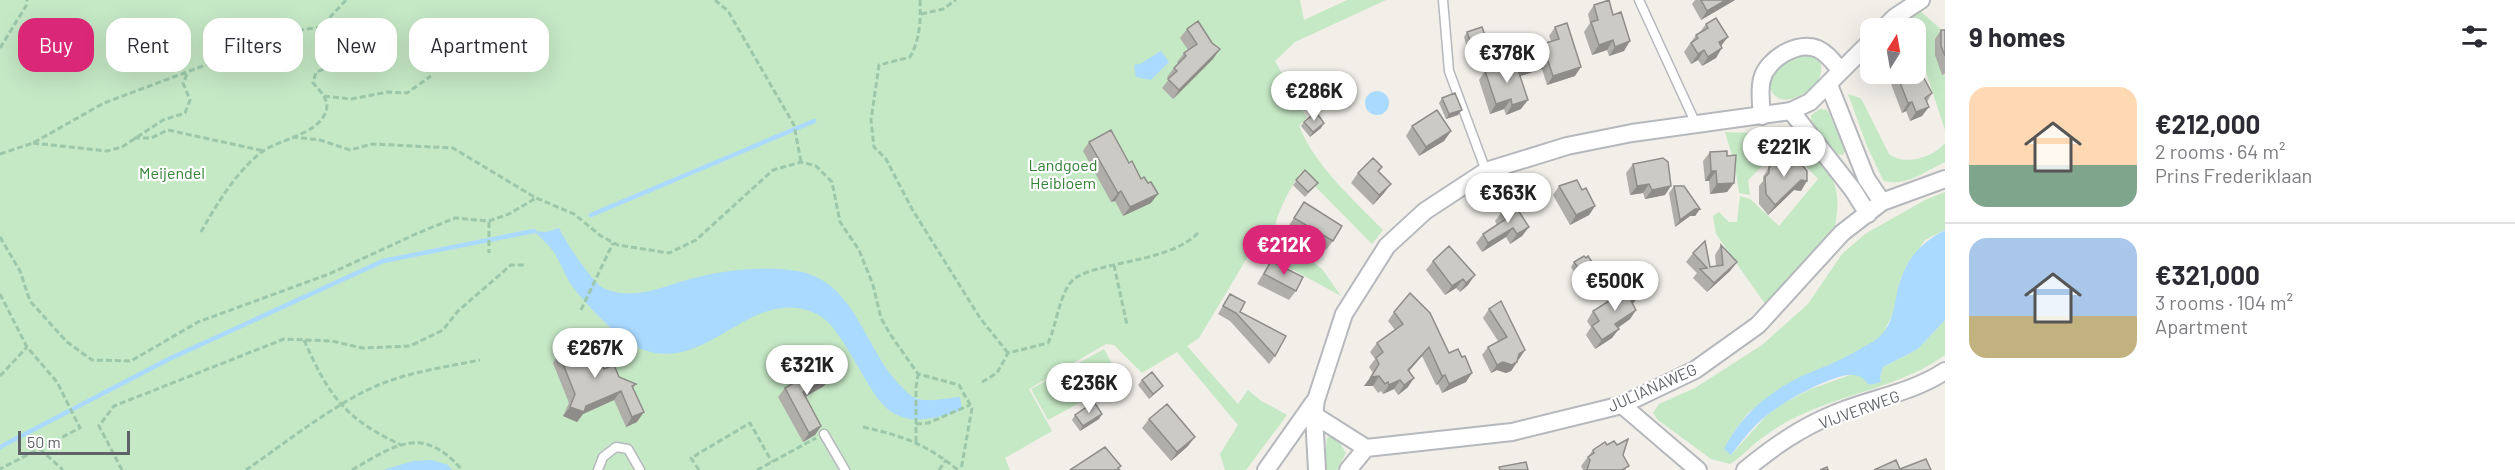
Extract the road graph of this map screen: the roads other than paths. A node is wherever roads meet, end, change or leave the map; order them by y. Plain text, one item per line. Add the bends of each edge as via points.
1 (1443, 0) edge
2 (1639, 0) edge
3 (1921, 0) edge
4 (1894, 18) edge
5 (1860, 52) edge
6 (1841, 71) junction
7 (1828, 85) junction
8 (1791, 111) junction
9 (1762, 116) junction
10 (1696, 125) junction
11 (1486, 171) junction
12 (1945, 179) edge
13 (1882, 202) junction
14 (1868, 214) junction
15 (1945, 371) edge
16 (1622, 405) junction
17 (1315, 407) junction
18 (824, 434) road end
19 (1366, 448) junction
20 (598, 470) edge
21 (640, 470) edge
22 (845, 470) edge
23 (1266, 470) edge
24 (1317, 470) edge
25 (1348, 470) edge
26 (1698, 470) edge
27 (1745, 470) edge

1 - 11 lane via 1449,71
2 - 10 lane
3 - 4 street
5 - 6 street
6 - 7 street
6 - 9 street via 1815,47 1785,53 1768,66 1762,78
7 - 8 street via 1810,102
7 - 13 street via 1866,178
8 - 9 street
8 - 14 street
9 - 10 street
10 - 11 street via 1567,146
11 - 17 street via 1425,211 1387,246 1344,314
12 - 13 street, JULIANAWEG
13 - 14 street, JULIANAWEG
14 - 16 street, JULIANAWEG via 1842,233 1758,325 1695,370
15 - 27 street, VIJVERWEG via 1904,392 1834,414 1778,442
16 - 19 street, JULIANAWEG via 1512,432
16 - 26 street
17 - 19 street
17 - 23 street
17 - 24 street
18 - 22 lane
19 - 25 street
20 - 21 lane via 603,456 616,447 628,449

